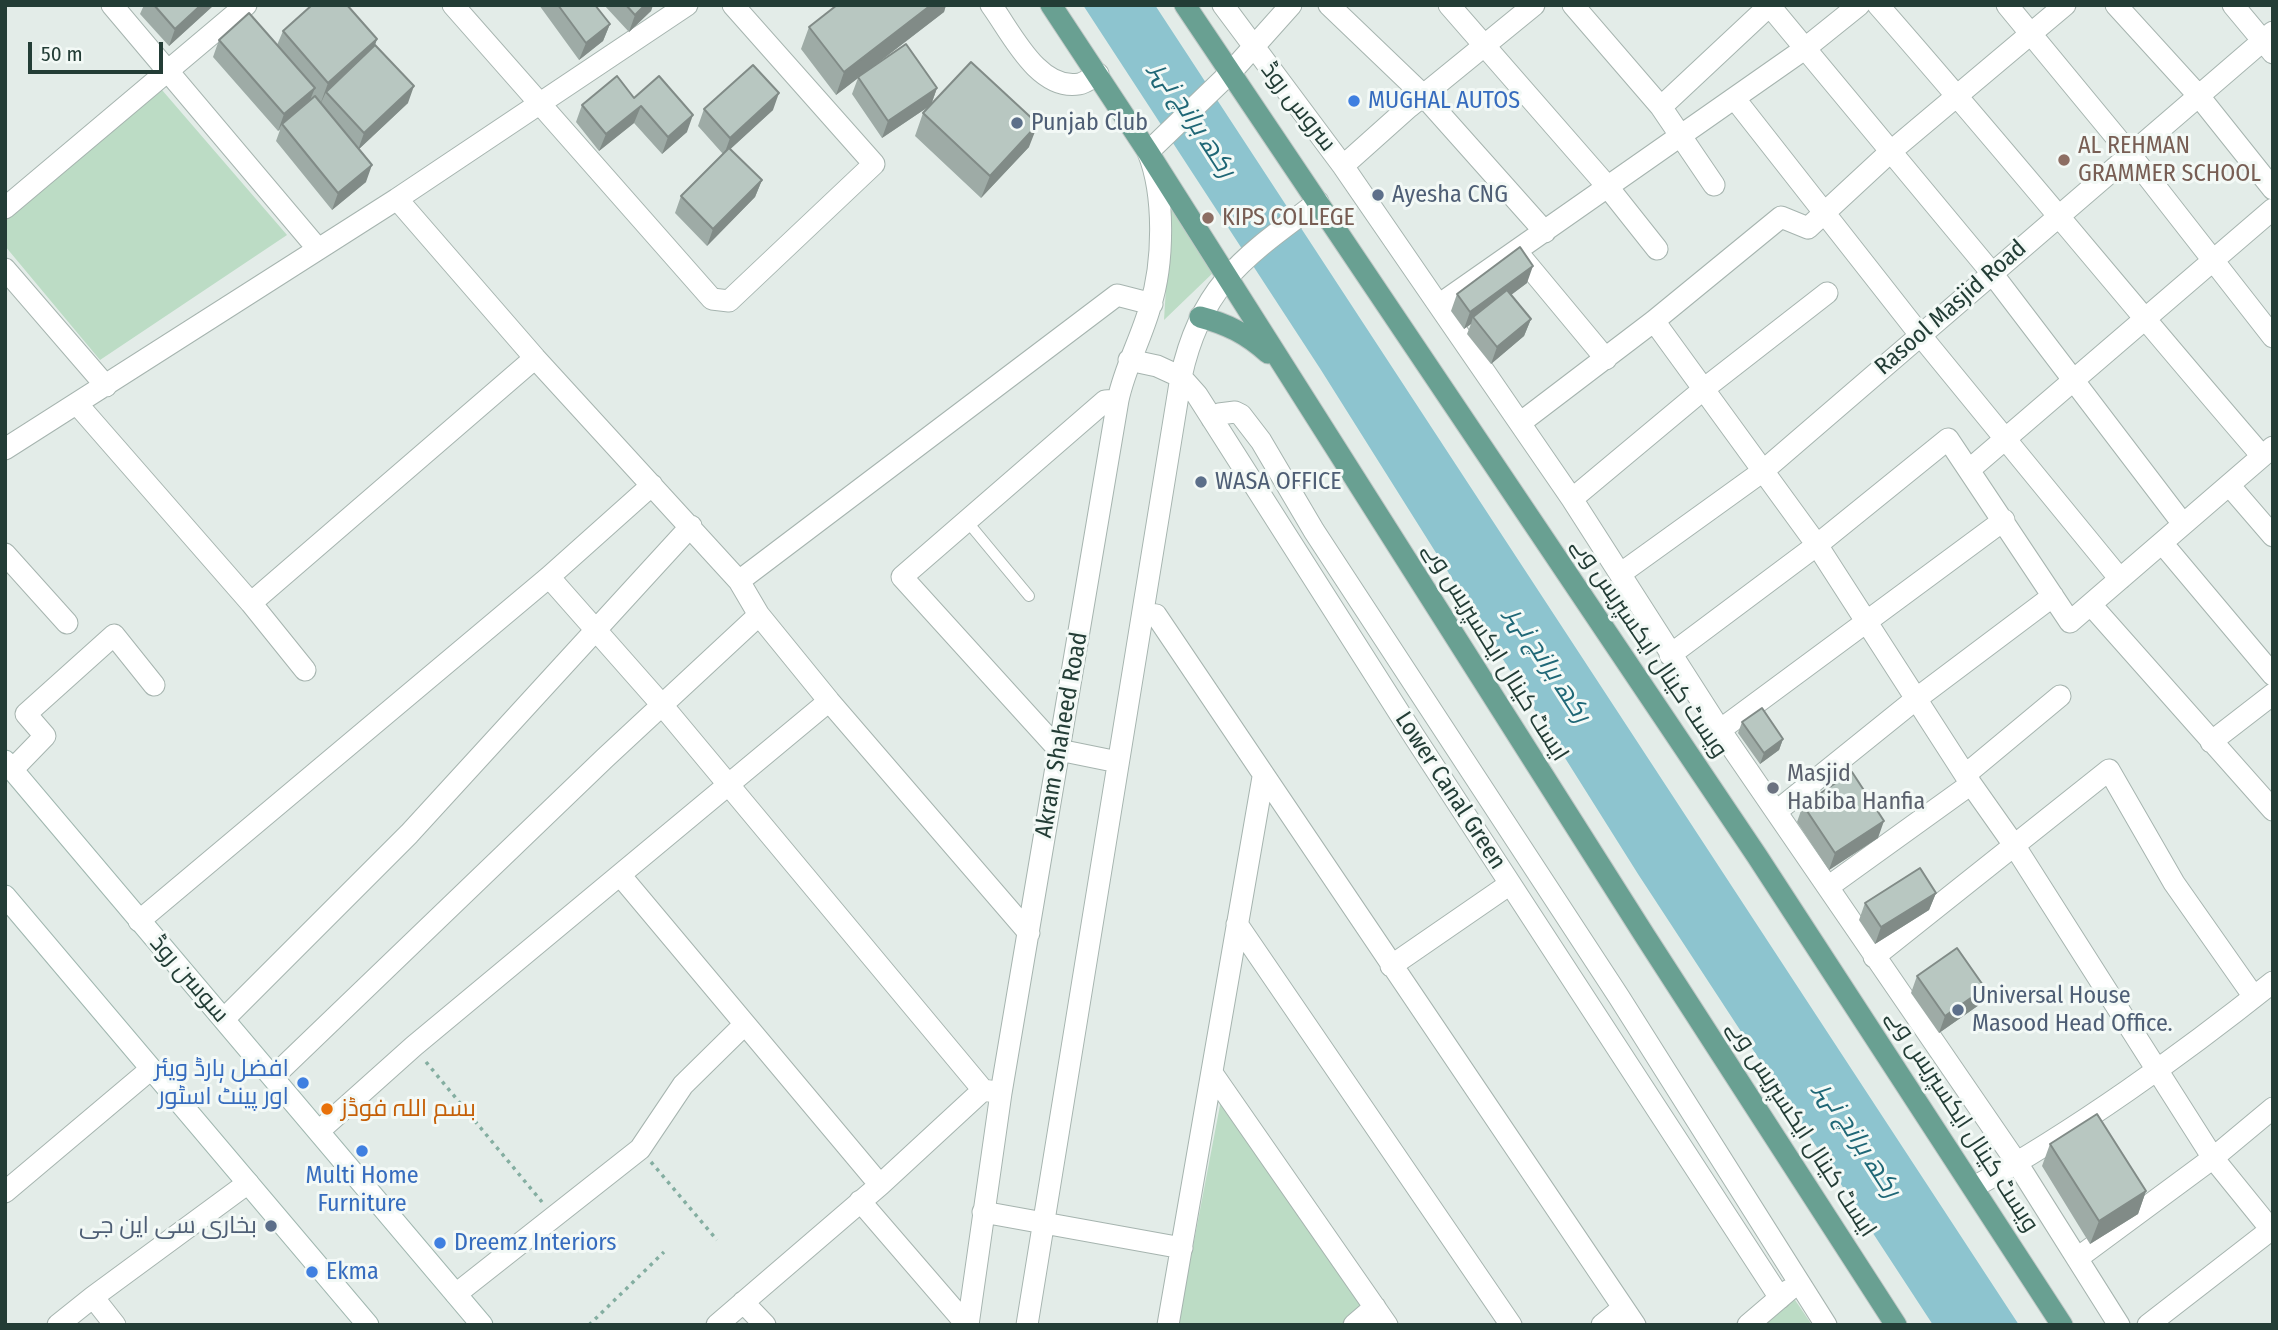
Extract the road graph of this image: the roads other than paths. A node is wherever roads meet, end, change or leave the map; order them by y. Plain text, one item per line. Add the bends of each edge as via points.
1 (112, 5) edge
2 (246, 5) edge
3 (453, 5) edge
4 (687, 5) edge
5 (733, 5) edge
6 (991, 5) edge
7 (1051, 5) edge
8 (1185, 5) edge
9 (1223, 5) edge
10 (1291, 5) edge
11 (1329, 5) edge
12 (1449, 5) edge
13 (1534, 5) edge
14 (1573, 5) edge
15 (1769, 5) edge
16 (1859, 5) edge
17 (1878, 5) edge
18 (2007, 5) edge
19 (2065, 5) edge
20 (2116, 5) edge
21 (2233, 5) edge
22 (2031, 33) junction
23 (2269, 42) edge
24 (1484, 47) junction
25 (1253, 49) junction
26 (1803, 50) junction
27 (169, 71) junction
28 (1098, 74) junction
29 (1226, 78) junction
30 (1957, 94) junction
31 (1423, 95) junction
32 (2198, 95) junction
33 (1735, 99) junction
34 (541, 103) junction
35 (1661, 107) junction
36 (1679, 137) junction
37 (1154, 146) junction
38 (1889, 153) junction
39 (2130, 154) junction
40 (1343, 166) junction
41 (1714, 185) dead end
42 (1607, 186) junction
43 (2273, 189) edge
44 (397, 199) junction
45 (1312, 206) junction
46 (5, 208) edge
47 (2273, 209) edge
48 (1824, 212) junction
49 (2061, 216) junction
50 (1545, 232) junction
51 (318, 249) junction
52 (1657, 249) dead end
53 (1517, 252) junction
54 (2215, 260) junction
55 (5, 269) edge
56 (1991, 272) junction
57 (1226, 276) junction
58 (1827, 293) dead end
59 (1152, 304) junction
60 (1440, 304) junction
61 (1200, 317) junction
62 (1654, 321) junction
63 (2146, 321) junction
64 (1921, 336) junction
65 (2273, 337) edge
66 (536, 358) junction
67 (1606, 359) junction
68 (1129, 360) junction
69 (1181, 377) junction
70 (2075, 380) junction
71 (106, 386) junction
72 (1704, 388) junction
73 (1118, 400) junction
74 (1305, 401) junction
75 (78, 405) junction
76 (1212, 419) junction
77 (1520, 423) junction
78 (2005, 440) junction
79 (5, 449) edge
80 (2267, 452) edge
81 (1969, 470) junction
82 (1763, 471) junction
83 (652, 485) junction
84 (2229, 485) junction
85 (1572, 499) junction
86 (966, 520) junction
87 (2004, 520) junction
88 (2183, 524) junction
89 (691, 526) junction
90 (2273, 536) edge
91 (2162, 543) junction
92 (1817, 545) junction
93 (5, 554) edge
94 (1620, 574) junction
95 (549, 577) junction
96 (2120, 579) junction
97 (739, 582) junction
98 (1029, 596) dead end
99 (2053, 596) junction
100 (251, 603) junction
101 (2092, 606) junction
102 (1143, 613) junction
103 (759, 615) junction
104 (1867, 623) junction
105 (67, 624) dead end
106 (597, 629) junction
107 (1670, 655) junction
108 (305, 670) dead end
109 (2273, 675) edge
110 (154, 685) dead end
111 (2273, 694) edge
112 (2060, 696) dead end
113 (1916, 699) junction
114 (829, 701) junction
115 (662, 705) junction
116 (1720, 730) junction
117 (2211, 743) junction
118 (1059, 750) junction
119 (1118, 762) junction
120 (9, 765) edge
121 (1263, 777) junction
122 (1968, 780) junction
123 (727, 786) junction
124 (2273, 810) edge
125 (1777, 811) junction
126 (2014, 845) junction
127 (620, 875) junction
128 (1510, 884) junction
129 (1828, 887) junction
130 (9, 907) edge
131 (139, 920) junction
132 (1237, 924) junction
133 (1029, 933) junction
134 (1874, 957) junction
135 (1391, 966) junction
136 (2273, 982) edge
137 (2254, 998) junction
138 (224, 1019) junction
139 (745, 1024) junction
140 (151, 1069) junction
141 (2154, 1069) junction
142 (1212, 1073) junction
143 (273, 1077) junction
144 (992, 1091) junction
145 (2273, 1108) edge
146 (319, 1131) junction
147 (2213, 1158) junction
148 (2017, 1163) junction
149 (248, 1183) junction
150 (880, 1185) junction
151 (1974, 1187) junction
152 (5, 1192) edge
153 (860, 1202) junction
154 (983, 1212) junction
155 (1045, 1223) junction
156 (2272, 1230) edge
157 (1182, 1248) junction
158 (2079, 1257) junction
159 (1799, 1282) junction
160 (456, 1294) junction
161 (93, 1297) junction
162 (1780, 1297) junction
163 (743, 1302) junction
164 (1381, 1316) edge
165 (1629, 1316) edge
166 (58, 1325) edge
167 (115, 1325) edge
168 (368, 1325) edge
169 (482, 1325) edge
170 (717, 1325) edge
171 (765, 1325) edge
172 (967, 1325) edge
173 (1027, 1325) edge
174 (1168, 1325) edge
175 (1354, 1325) edge
176 (1511, 1325) edge
177 (1602, 1325) edge
178 (1748, 1325) edge
179 (1826, 1325) edge
180 (1896, 1325) edge
181 (2062, 1325) edge
182 (2119, 1325) edge
183 (2148, 1325) edge

1 - 27 street
2 - 27 street
3 - 34 street
4 - 34 street
5 - 34 street via 874,164 729,301 712,299
6 - 28 street via 1037,68 1049,77 1080,84
7 - 28 main road, ایسٹ کینال ایکسپریس وے
8 - 29 main road, ویسٹ کینال ایکسپریس وے
9 - 25 street, سروس روڈ
10 - 25 street
11 - 31 street
12 - 24 street
13 - 24 street
14 - 35 street
15 - 26 street
15 - 35 street
16 - 26 street
17 - 30 street
18 - 22 street
19 - 22 street
20 - 32 street
21 - 23 street
22 - 30 street
22 - 39 street
23 - 32 street, Rasool Masjid Road
24 - 31 street
24 - 42 street
25 - 29 street
25 - 40 street, سروس روڈ
26 - 33 street
26 - 38 street
27 - 46 street
27 - 51 street
28 - 37 main road, ایسٹ کینال ایکسپریس وے
29 - 37 street
29 - 45 main road, ویسٹ کینال ایکسپریس وے
30 - 38 street
30 - 49 street
31 - 40 street
31 - 50 street
32 - 39 street, Rasool Masjid Road
32 - 43 street
33 - 36 street
33 - 48 street
34 - 44 street
35 - 36 street
36 - 41 street
36 - 42 street
37 - 57 main road, ایسٹ کینال ایکسپریس وے
37 - 59 street, Akram Shaheed Road via 1160,200
38 - 48 street
38 - 56 street
39 - 49 street, Rasool Masjid Road
39 - 54 street
40 - 60 street, سروس روڈ
42 - 50 street
42 - 52 street
44 - 51 street
44 - 66 street
45 - 57 street
45 - 151 main road, ویسٹ کینال ایکسپریس وے via 1757,856
47 - 54 street
48 - 62 street via 1808,228 1781,217
48 - 64 street
49 - 56 street, Rasool Masjid Road
49 - 63 street
50 - 53 street
51 - 71 street
53 - 60 street
53 - 67 street
54 - 63 street
54 - 65 street
55 - 71 street
56 - 64 street, Rasool Masjid Road
56 - 70 street
57 - 61 street
57 - 74 main road, ایسٹ کینال ایکسپریس وے
58 - 72 street
59 - 68 street, Akram Shaheed Road
59 - 97 street via 1117,295
60 - 77 street, سروس روڈ
61 - 69 street
61 - 74 main road via 1225,323 1251,338 1278,361
62 - 67 street
62 - 72 street
63 - 70 street
63 - 80 street
64 - 78 street
64 - 82 street, Rasool Masjid Road
66 - 83 street
66 - 100 street
67 - 77 street
68 - 69 street
68 - 73 street, Akram Shaheed Road
69 - 76 street, Lower Canal Green
69 - 102 street
70 - 78 street
70 - 88 street
71 - 75 street
72 - 82 street
72 - 85 street
73 - 86 street via 1105,401
73 - 118 street, Akram Shaheed Road
74 - 180 main road, ایسٹ کینال ایکسپریس وے
75 - 79 street
75 - 100 street
76 - 128 street, Lower Canal Green
76 - 159 street via 1235,412 1261,441 1314,531
77 - 85 street, سروس روڈ
78 - 81 street
78 - 96 street
80 - 84 street
81 - 87 street
81 - 92 street via 1948,439
82 - 92 street
82 - 94 street, Rasool Masjid Road
83 - 89 street
83 - 95 street
84 - 88 street
84 - 90 street
85 - 94 street, سروس روڈ
86 - 98 lane
86 - 118 street via 902,577
87 - 99 street
87 - 104 street
88 - 91 street
89 - 97 street
89 - 106 street
91 - 96 street
91 - 109 street
92 - 104 street
92 - 107 street
93 - 105 street
94 - 107 street, سروس روڈ
95 - 106 street
95 - 131 street
96 - 101 street
97 - 103 street
99 - 101 street via 2070,622
99 - 113 street
100 - 108 street
101 - 117 street
102 - 119 street
102 - 121 street via 1156,615
103 - 114 street
103 - 115 street
104 - 113 street
104 - 116 street
106 - 115 street
106 - 138 street via 409,834
107 - 116 street, سروس روڈ
110 - 120 street via 114,635 26,714 45,736
111 - 117 street
112 - 122 street
113 - 122 street
113 - 125 street
114 - 123 street
114 - 133 street
115 - 123 street
115 - 143 street
116 - 125 street, سروس روڈ
117 - 124 street
118 - 119 street
118 - 133 street, Akram Shaheed Road
119 - 155 street
120 - 131 street, سوسن روڈ
121 - 132 street
121 - 135 street
122 - 126 street
122 - 129 street
123 - 127 street
123 - 144 street
125 - 129 street, سروس روڈ
126 - 134 street
126 - 137 street via 2109,770 2174,883
126 - 141 street
127 - 139 street
127 - 146 street
128 - 135 street
128 - 162 street, Lower Canal Green
129 - 134 street, سروس روڈ
130 - 140 street
131 - 138 street, سوسن روڈ
132 - 142 street
132 - 176 street
133 - 144 street, Akram Shaheed Road
134 - 148 street, سروس روڈ
135 - 165 street
136 - 137 street
137 - 141 street
138 - 143 street, سوسن روڈ
139 - 150 street
139 - 160 street via 683,1086 640,1149
140 - 149 street
140 - 152 street
141 - 147 street
141 - 148 street
142 - 157 street
142 - 164 street
143 - 146 street, سوسن روڈ
144 - 150 street
144 - 154 street, Akram Shaheed Road
145 - 147 street
146 - 160 street, سوسن روڈ
147 - 156 street
147 - 158 street
148 - 151 street
148 - 158 street, سروس روڈ
149 - 161 street
149 - 168 street
150 - 153 street
151 - 181 main road, ویسٹ کینال ایکسپریس وے
153 - 163 street
153 - 172 street
154 - 155 street
154 - 172 street, Akram Shaheed Road
155 - 157 street
155 - 173 street
156 - 183 street
157 - 174 street
158 - 182 street, سروس روڈ
159 - 162 street
159 - 179 street
160 - 169 street, سوسن روڈ
161 - 166 street
161 - 167 street
162 - 178 street
163 - 170 street
163 - 171 street
164 - 175 street
165 - 177 street

